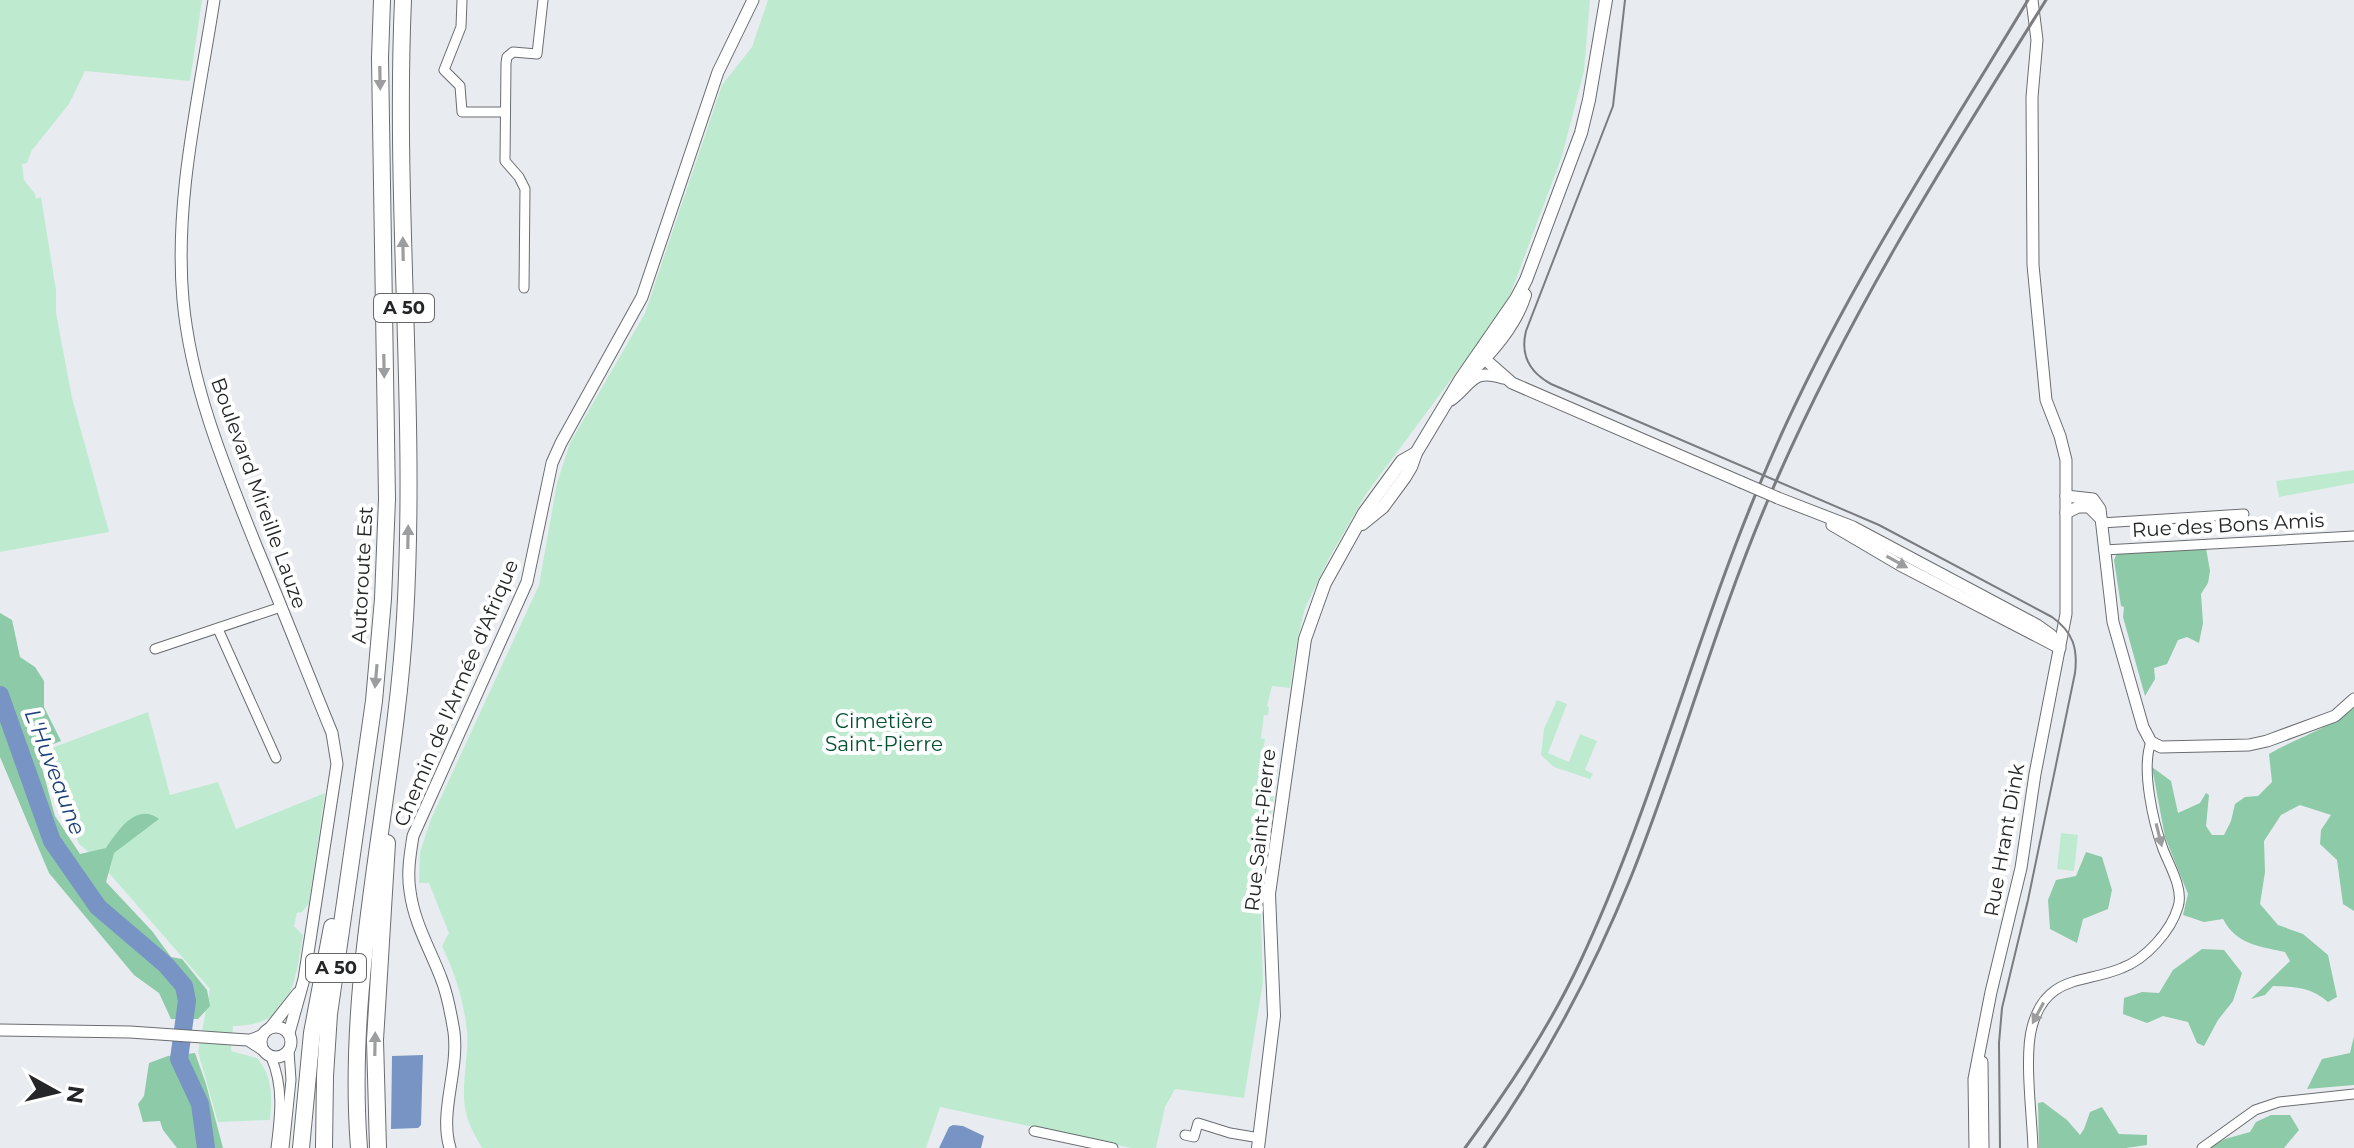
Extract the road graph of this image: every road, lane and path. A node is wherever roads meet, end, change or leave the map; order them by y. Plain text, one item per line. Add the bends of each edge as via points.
1 (214, 0) edge
2 (382, 0) edge
3 (403, 0) edge
4 (462, 0) edge
5 (543, 0) edge
6 (753, 0) edge
7 (1598, 0) edge
8 (1606, 0) edge
9 (2032, 0) edge
10 (1597, 45) junction
11 (505, 112) junction
12 (524, 288) dead end
13 (1482, 357) junction
14 (1504, 378) junction
15 (1448, 402) junction
16 (2066, 496) junction
17 (2066, 513) junction
18 (2244, 514) dead end
19 (2101, 521) junction
20 (2354, 536) edge
21 (2104, 550) junction
22 (281, 607) junction
23 (218, 629) junction
24 (2060, 648) junction
25 (155, 649) dead end
26 (2354, 699) edge
27 (396, 710) junction
28 (2151, 742) junction
29 (276, 758) dead end
30 (362, 788) junction
31 (301, 989) junction
32 (0, 1030) edge
33 (267, 1031) junction
34 (289, 1033) junction
35 (1981, 1037) junction
36 (248, 1040) junction
37 (289, 1051) junction
38 (267, 1053) junction
39 (2354, 1094) edge
40 (1034, 1131) dead end
41 (1185, 1135) dead end
42 (1259, 1143) edge
43 (276, 1148) edge
44 (284, 1148) edge
45 (301, 1148) edge
46 (324, 1148) edge
47 (359, 1148) edge
48 (378, 1148) edge
49 (450, 1148) edge
50 (1113, 1148) edge
51 (1975, 1148) edge
52 (1983, 1148) edge
53 (2033, 1148) edge
54 (2202, 1148) edge

1 - 22 street, Boulevard Mireille Lauze via 184,205 183,299 201,397
2 -> 30 highway, Autoroute Est / A 50 via 387,499 383,599
27 -> 3 highway, A 50 via 409,531
4 - 11 street via 461,27 444,70 460,86 462,112
5 - 11 street via 537,54 513,52 507,57
6 - 49 street, Chemin de l'Armée d'Afrique via 718,72 642,297 552,463 527,582 413,836 410,893 442,980 454,1037 446,1117
7 - 10 main road, Rue Saint-Pierre
8 - 10 main road, Rue Saint-Pierre
9 - 16 street, Rue Hrant Dink via 2037,32 2033,265 2046,400 2064,447
10 - 13 main road, Rue Saint-Pierre via 1581,133 1531,267
11 - 12 street via 505,161 526,195
13 - 14 street
13 - 15 main road, Rue Saint-Pierre
14 - 15 street via 1476,376
14 - 24 street, bridge via 1806,509
15 - 42 main road, Rue Saint-Pierre via 1416,453 1402,461 1364,513 1324,584 1305,639 1269,894 1274,1016
16 - 17 street, Rue Hrant Dink
16 - 19 street via 2093,499
17 - 19 street via 2089,507
17 - 24 street, Rue Hrant Dink via 2068,591
18 - 19 street
19 - 21 street
20 - 21 street, Rue des Bons Amis
21 - 28 street via 2113,622
22 - 23 street
22 - 31 street, Boulevard Mireille Lauze via 332,733 337,764
23 - 25 street
23 - 29 street
24 - 35 street, Rue Hrant Dink via 2021,868
26 - 28 street via 2335,716 2249,745 2173,749
27 - 47 highway, A 50 via 367,913 358,1045
48 -> 27 highway via 375,1040
28 -> 53 street via 2146,759 2152,800 2179,893 2178,909 2134,963 2070,981 2041,1006 2029,1044
30 - 45 highway via 317,1005
30 - 46 highway, Autoroute Est / A 50 via 329,1014
31 - 33 street, Boulevard Mireille Lauze
31 - 34 street, Boulevard Mireille Lauze
32 - 36 street
33 - 34 street via 281,1027
33 - 36 street
33 - 38 street
34 - 37 street
35 - 51 street, Rue Hrant Dink via 1974,1079
35 - 52 street, Rue Hrant Dink
36 - 38 street
37 - 38 street via 278,1058
37 - 44 street
38 - 43 street via 278,1077 281,1107
39 - 54 street via 2279,1102 2255,1110
40 - 50 street
41 - 42 street via 1194,1137 1200,1119

